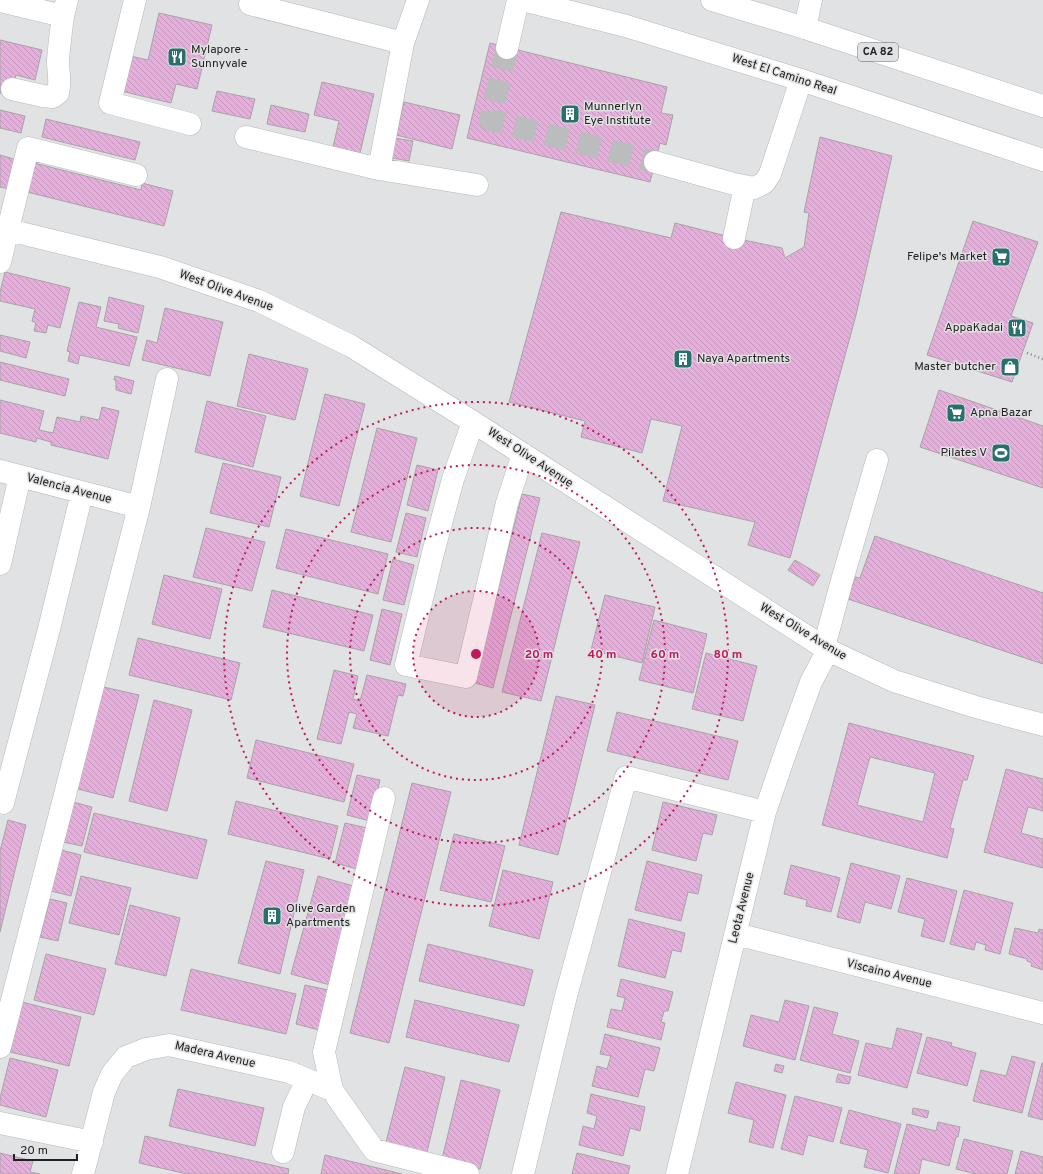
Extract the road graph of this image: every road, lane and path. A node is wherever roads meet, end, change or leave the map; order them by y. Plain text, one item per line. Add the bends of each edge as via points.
1 (135, 0) edge
2 (418, 0) edge
3 (518, 0) edge
4 (523, 0) edge
5 (712, 0) edge
6 (811, 0) edge
7 (0, 2) edge
8 (31, 4) edge
9 (250, 4) dead end
10 (65, 8) edge
11 (804, 28) junction
12 (403, 43) junction
13 (507, 48) tunnel mouth
14 (801, 80) junction
15 (12, 89) dead end
16 (1043, 106) edge
17 (190, 124) dead end
18 (246, 137) dead end
19 (1043, 160) edge
20 (655, 162) tunnel mouth
21 (379, 169) junction
22 (136, 175) dead end
23 (477, 186) dead end
24 (745, 186) junction
25 (4, 229) edge
26 (734, 238) dead end
27 (0, 262) edge
28 (1027, 353) dead end
29 (1043, 359) edge
30 (167, 379) dead end
31 (473, 422) junction
32 (523, 454) junction
33 (878, 460) dead end
34 (10, 474) edge
35 (82, 493) junction
36 (139, 507) junction
37 (0, 564) edge
38 (826, 648) junction
39 (1043, 725) edge
40 (384, 798) dead end
41 (0, 802) edge
42 (765, 812) junction
43 (736, 934) junction
44 (1043, 1013) edge
45 (0, 1047) edge
46 (307, 1080) junction
47 (332, 1090) junction
48 (0, 1123) edge
49 (92, 1142) junction
50 (284, 1152) dead end
51 (83, 1174) edge
52 (468, 1174) edge
53 (523, 1174) edge
54 (677, 1174) edge

1 - 17 street via 110,103
2 - 12 street
3 - 13 street
4 - 14 street, West El Camino Real via 626,26
5 - 11 street, CA 82
6 - 11 street
7 - 8 street
8 - 10 street
9 - 12 street
10 - 15 street via 58,59 58,93 43,96
11 - 16 street, CA 82
12 - 21 street
14 - 19 street, West El Camino Real
14 - 24 street via 770,174 764,183 754,188
18 - 21 street
20 - 24 street
21 - 23 street
22 - 25 street via 28,148
24 - 26 street
25 - 27 street
25 - 31 street, West Olive Avenue via 160,267 259,301 351,346
28 - 29 path
30 - 36 street
31 - 32 street, West Olive Avenue
31 - 32 street via 453,479 406,664 466,677 507,503
32 - 38 street, West Olive Avenue
33 - 38 street, Leota Avenue via 840,584
34 - 35 street, Valencia Avenue
34 - 37 street
35 - 36 street, Valencia Avenue
35 - 41 street via 3,803
36 - 45 street
38 - 39 street, West Olive Avenue via 894,681
38 - 42 street, Leota Avenue via 811,682
40 - 47 street via 324,1052
42 - 43 street, Leota Avenue
42 - 53 street via 626,777 566,996
43 - 44 street, Viscaino Avenue
43 - 54 street, Leota Avenue
46 - 47 street, Madera Avenue
46 - 49 street, Madera Avenue via 289,1072 170,1044 146,1049 126,1057 112,1074 104,1092
46 - 50 street via 294,1108
47 - 52 street via 374,1150
48 - 49 street
49 - 51 street, Madera Avenue

